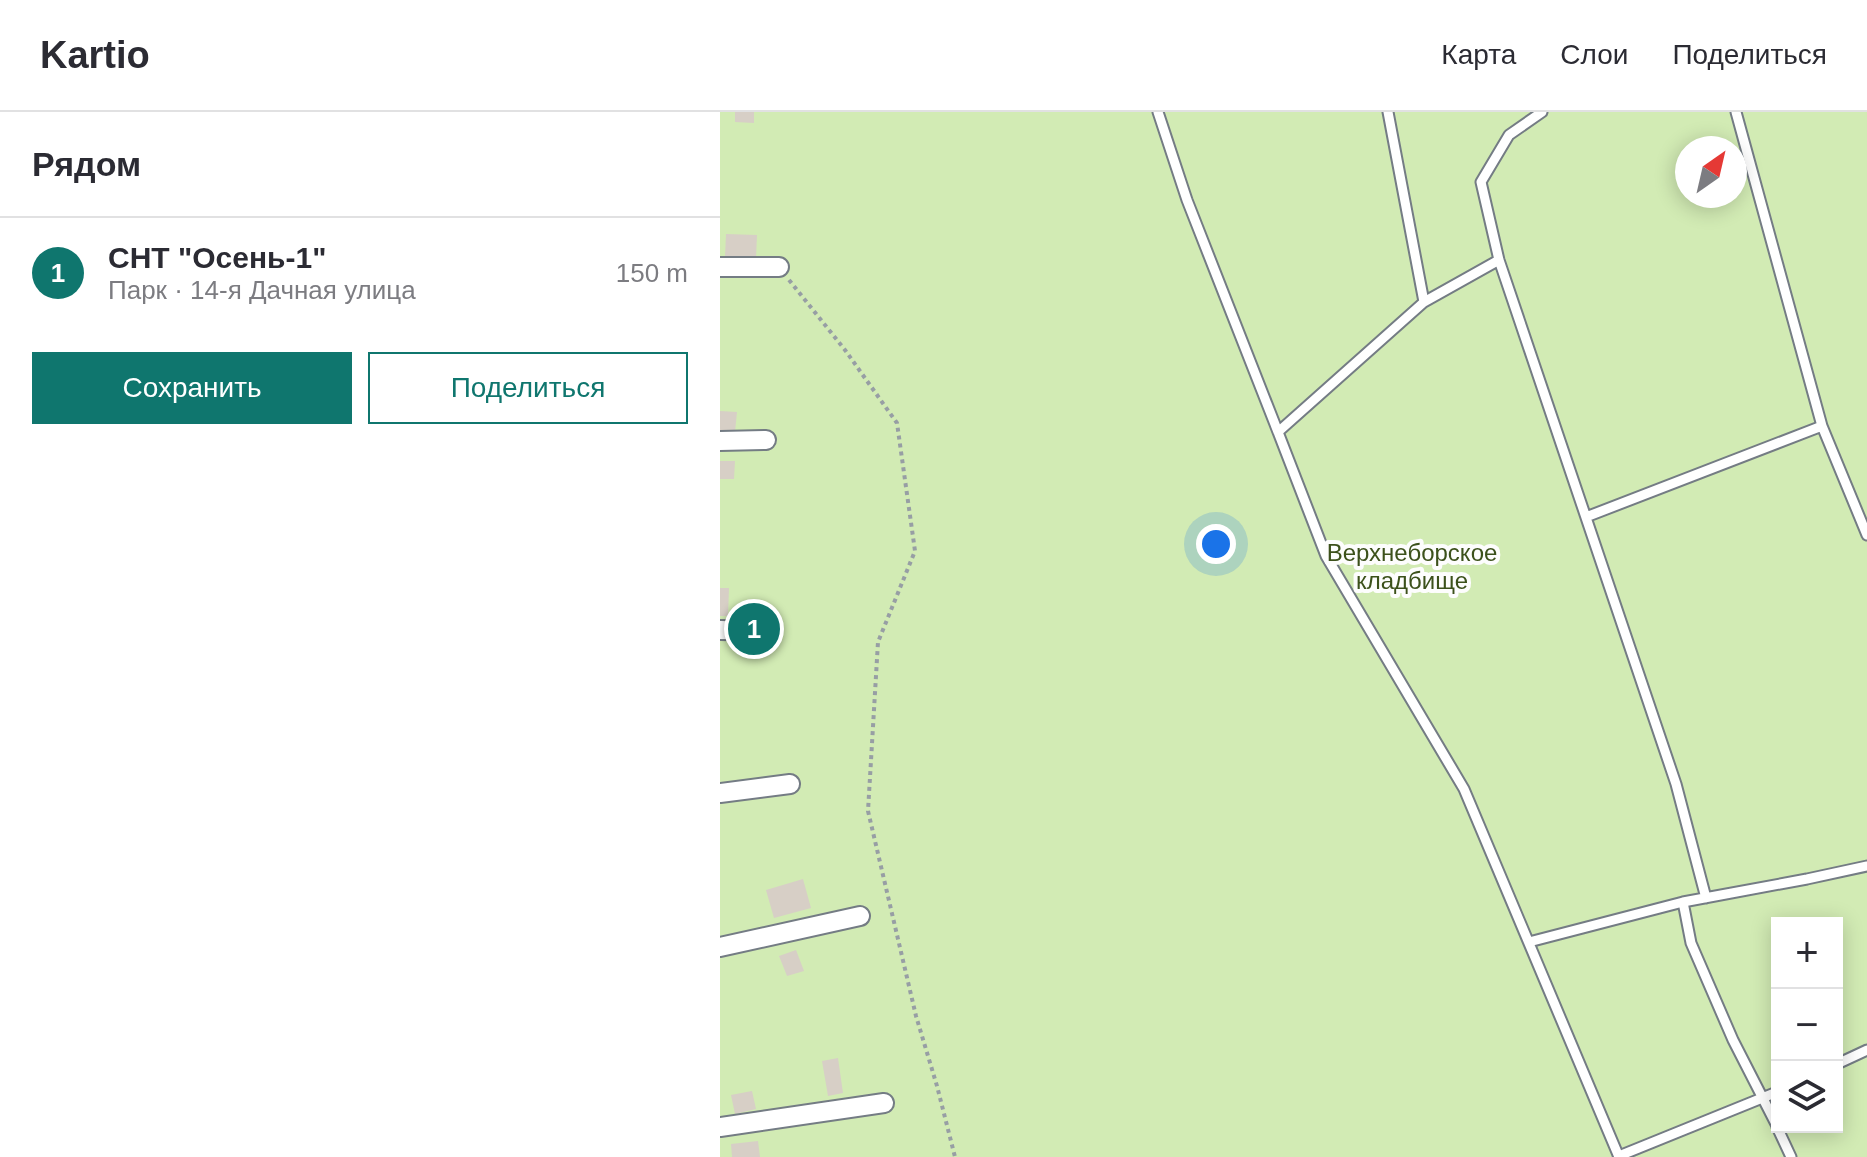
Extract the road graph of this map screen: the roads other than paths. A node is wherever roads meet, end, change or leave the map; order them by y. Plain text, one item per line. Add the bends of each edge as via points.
1 (1158, 112) edge
2 (1388, 112) edge
3 (1542, 112) edge
4 (1736, 112) edge
5 (1499, 260) junction
6 (720, 267) edge
7 (779, 267) road end
8 (1424, 302) junction
9 (1822, 426) junction
10 (1278, 432) junction
11 (766, 440) dead end
12 (720, 441) edge
13 (1586, 517) junction
14 (1867, 535) edge
15 (720, 630) edge
16 (770, 631) dead end
17 (790, 784) dead end
18 (720, 793) edge
19 (1867, 866) edge
20 (1706, 898) junction
21 (1683, 902) junction
22 (860, 916) dead end
23 (1529, 942) junction
24 (720, 947) edge
25 (1867, 1050) edge
26 (1843, 1061) edge
27 (1771, 1095) edge
28 (1764, 1099) junction
29 (884, 1103) dead end
30 (1771, 1114) edge
31 (720, 1127) edge
32 (1780, 1133) edge
33 (1619, 1156) edge
34 (1791, 1157) edge

1 - 10 lane
2 - 8 lane
3 - 5 lane via 1509,135 1481,182
4 - 9 lane
5 - 8 lane
5 - 13 lane
6 - 7 street
8 - 10 lane
9 - 13 lane
9 - 14 lane
10 - 23 lane via 1326,556 1464,789
11 - 12 street
13 - 20 lane via 1676,784
15 - 16 street
17 - 18 street
19 - 20 lane
20 - 21 lane
21 - 23 lane
21 - 28 lane via 1691,943
22 - 24 street
23 - 33 lane
25 - 26 lane
27 - 28 lane
28 - 30 lane
28 - 33 lane
29 - 31 street
32 - 34 lane

